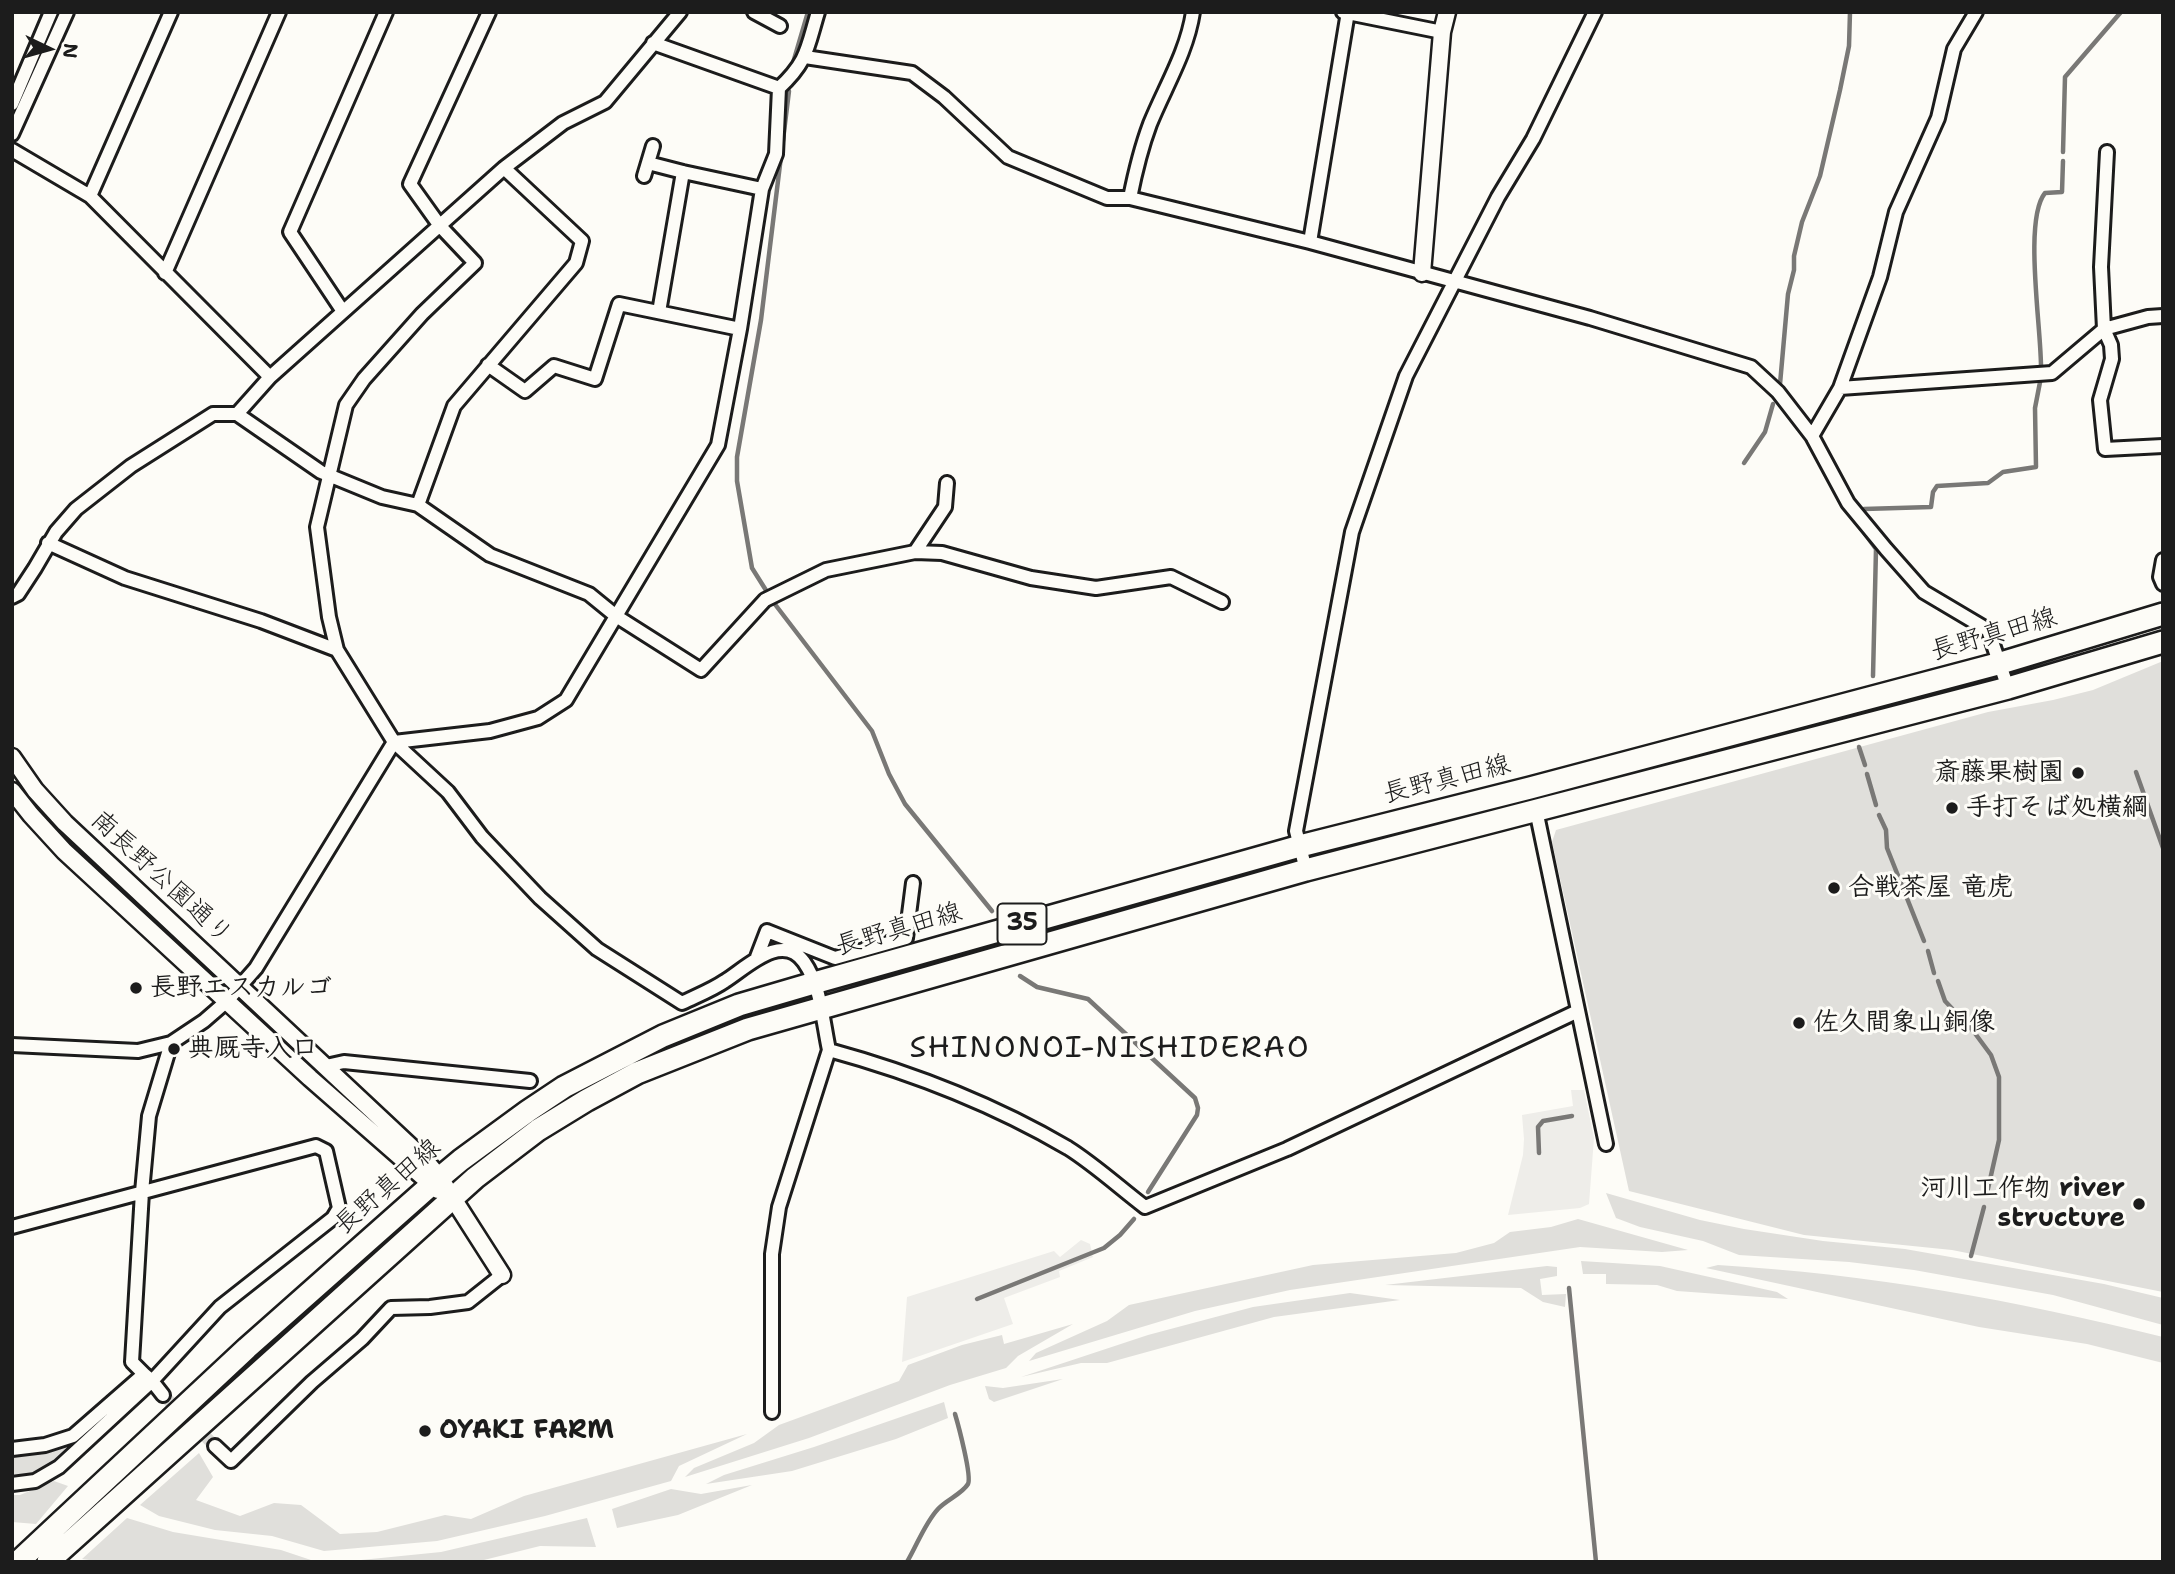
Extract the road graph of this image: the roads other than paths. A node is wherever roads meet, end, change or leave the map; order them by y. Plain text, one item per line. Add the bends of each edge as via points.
1 (51, 12) edge
2 (67, 12) edge
3 (171, 12) edge
4 (279, 12) edge
5 (386, 12) edge
6 (680, 12) edge
7 (754, 12) edge
8 (818, 12) edge
9 (1193, 12) edge
10 (1447, 12) edge
11 (1976, 12) edge
12 (487, 13) edge
13 (1346, 13) edge
14 (1592, 13) edge
15 (780, 26) dead end
16 (1442, 32) junction
17 (653, 43) junction
18 (805, 57) junction
19 (779, 88) junction
20 (12, 104) edge
21 (12, 134) edge
22 (653, 146) dead end
23 (12, 150) edge
24 (2107, 152) dead end
25 (649, 163) junction
26 (504, 168) junction
27 (683, 172) junction
28 (644, 176) dead end
29 (762, 189) junction
30 (90, 196) junction
31 (1129, 198) junction
32 (440, 226) junction
33 (1310, 242) junction
34 (165, 273) junction
35 (1422, 273) junction
36 (1456, 282) junction
37 (342, 310) junction
38 (659, 312) junction
39 (2163, 316) edge
40 (740, 329) junction
41 (2104, 329) junction
42 (488, 365) junction
43 (270, 377) junction
44 (1840, 388) junction
45 (237, 414) junction
46 (1812, 436) junction
47 (2163, 446) edge
48 (329, 475) junction
49 (947, 483) dead end
50 (418, 505) junction
51 (48, 543) junction
52 (915, 552) junction
53 (2163, 560) edge
54 (2163, 584) edge
55 (12, 597) edge
56 (1223, 602) dead end
57 (2163, 614) edge
58 (616, 616) junction
59 (2163, 642) edge
60 (337, 650) junction
61 (2001, 663) junction
62 (2008, 688) junction
63 (394, 742) junction
64 (12, 757) edge
65 (12, 791) edge
66 (1536, 810) junction
67 (1300, 846) junction
68 (1306, 870) junction
69 (914, 883) dead end
70 (908, 947) junction
71 (793, 948) junction
72 (757, 957) junction
73 (837, 967) junction
74 (814, 983) junction
75 (242, 986) junction
76 (227, 1001) junction
77 (820, 1007) junction
78 (1577, 1011) junction
79 (171, 1043) junction
80 (12, 1045) edge
81 (829, 1050) junction
82 (326, 1066) junction
83 (530, 1081) dead end
84 (1606, 1144) dead end
85 (436, 1181) junction
86 (142, 1192) junction
87 (452, 1199) junction
88 (12, 1227) edge
89 (502, 1275) joint
90 (148, 1378) junction
91 (163, 1395) tunnel mouth
92 (772, 1412) dead end
93 (215, 1446) tunnel mouth
94 (12, 1449) edge
95 (12, 1485) edge
96 (18, 1562) edge
97 (48, 1562) edge

1 - 20 street
2 - 21 street
3 - 30 street
4 - 34 street
5 - 37 street via 290,232
6 - 17 street
7 - 15 street
8 - 18 street
9 - 31 street via 1190,30 1138,158
10 - 16 street
11 - 44 street via 1954,49 1938,118 1896,212 1880,276
12 - 32 street via 410,184
13 - 16 street
13 - 33 street
14 - 36 street
16 - 35 street
17 - 19 street
17 - 26 street via 605,102 563,123
18 - 19 street
18 - 31 street via 912,72 1008,157 1107,198
19 - 29 street via 776,154
22 - 25 street
23 - 30 street
24 - 41 street via 2101,267
25 - 27 street
25 - 28 street
26 - 32 street
26 - 42 street via 582,241 576,263
27 - 29 street
27 - 38 street
29 - 40 street
30 - 34 street
31 - 33 street
32 - 37 street
32 - 48 street via 475,263 422,314 346,405
33 - 35 street
34 - 43 street
35 - 36 street
36 - 46 street via 1751,367 1778,392
36 - 67 street via 1406,376 1352,532 1296,831
37 - 43 street
38 - 40 street
38 - 42 street via 619,304 595,379 554,366 525,391
39 - 41 street
40 - 58 street via 718,445
41 - 44 street via 2052,373
41 - 47 street via 2112,345 2100,400 2105,449
42 - 50 street via 454,405
43 - 45 street
44 - 46 street
45 - 48 street
45 - 51 street via 213,414 131,467 76,509
46 - 61 street via 1848,503 1878,540 1924,592 1988,629
48 - 50 street via 382,497
48 - 60 street via 317,527 328,617
49 - 52 street via 945,507
50 - 58 street via 490,555 589,594
51 - 55 street
51 - 60 street via 125,578
52 - 56 street via 942,553 1031,578 1096,588 1171,577
52 - 58 street via 826,570 770,598 701,670
53 - 54 street
57 - 61 main road, 長野真田線 / 35
58 - 63 street via 566,700 538,718 490,731
59 - 62 main road, 長野真田線 / 35
60 - 63 street
61 - 62 street
61 - 67 main road, 長野真田線 / 35
62 - 66 main road, 長野真田線 / 35
63 - 72 street via 448,792 482,837 540,898 597,950 682,1003 725,981
63 - 75 street
64 - 75 street, 南長野公園通り via 65,823
65 - 76 street, 南長野公園通り via 64,850
66 - 68 main road, 長野真田線 / 35
66 - 78 street
67 - 68 street
67 - 70 main road, 長野真田線 / 35
68 - 77 main road, 長野真田線 / 35
69 - 70 street
70 - 73 main road, 長野真田線 / 35
71 - 72 street
71 - 72 street via 766,932
71 - 73 street
71 - 74 street
73 - 74 main road, 長野真田線 / 35
74 - 77 street
74 - 85 main road, 長野真田線 / 35 via 739,1005 610,1062 528,1111
75 - 76 street
75 - 82 street, 南長野公園通り
76 - 79 street
76 - 85 street, 南長野公園通り
77 - 81 street
77 - 87 main road, 長野真田線 / 35 via 748,1029 637,1073 538,1130
78 - 81 street via 1287,1149 1145,1207 1070,1149 988,1106 893,1068
78 - 84 street
79 - 80 street via 138,1051
79 - 86 street via 149,1116
81 - 92 street via 779,1207 772,1254
82 - 83 street via 344,1062
82 - 85 street, 南長野公園通り via 425,1160
85 - 87 street, 南長野公園通り
85 - 96 main road, 長野真田線 / 35 via 247,1348
86 - 88 street
86 - 90 street via 132,1362
86 - 90 street via 316,1146 326,1151 339,1208 333,1218 220,1307
87 - 89 street
87 - 97 main road, 長野真田線 / 35
89 - 93 street via 468,1302 391,1308 231,1461
90 - 91 street
90 - 94 street via 73,1436
90 - 95 street via 59,1467 35,1481

